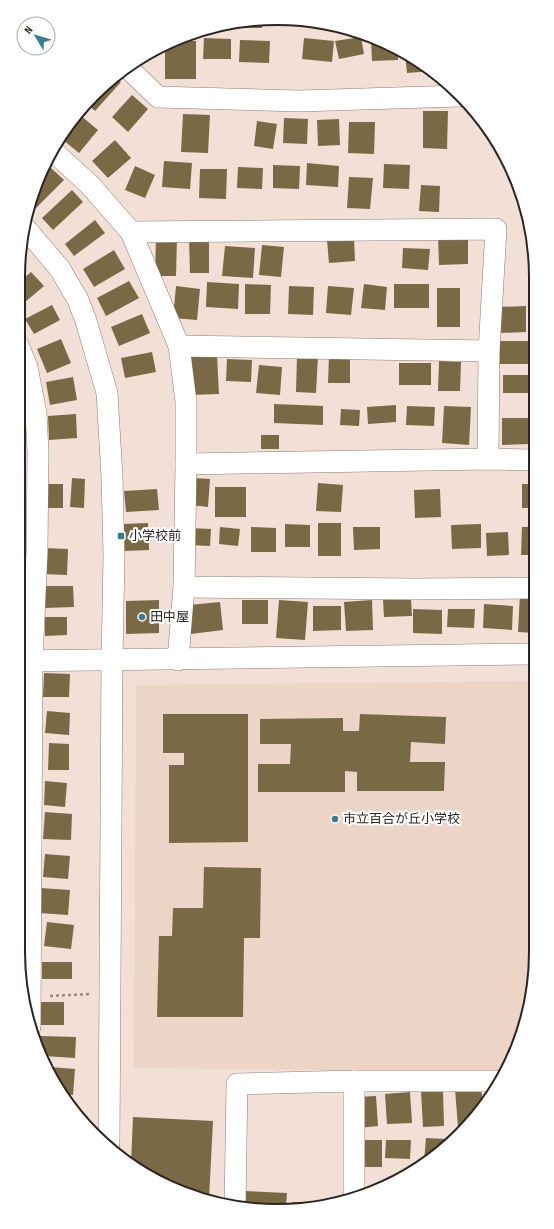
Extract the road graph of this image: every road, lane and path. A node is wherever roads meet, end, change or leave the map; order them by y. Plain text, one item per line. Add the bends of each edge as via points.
1 (131, 71) edge
2 (452, 96) edge
3 (57, 155) edge
4 (131, 232) junction
5 (29, 233) edge
6 (179, 346) junction
7 (489, 351) junction
8 (25, 362) edge
9 (488, 459) junction
10 (529, 460) edge
11 (186, 464) junction
12 (184, 587) junction
13 (529, 588) edge
14 (529, 654) edge
15 (178, 660) junction
16 (25, 661) edge
17 (112, 661) junction
18 (110, 993) junction
19 (30, 997) junction
20 (30, 1001) edge
21 (354, 1081) junction
22 (493, 1081) edge
23 (109, 1139) edge
24 (356, 1192) edge
25 (235, 1200) edge

1 - 2 street via 158,97 299,101
3 - 4 street via 90,185
4 - 6 street
4 - 7 street via 496,229
5 - 17 street via 60,269 78,300 107,393 114,556
6 - 7 street
6 - 11 street via 186,402
7 - 9 street
8 - 16 street via 36,412 38,452 37,552
9 - 10 street
9 - 11 street
11 - 12 street
12 - 13 street
12 - 15 street
14 - 15 street
15 - 17 street
16 - 17 street
16 - 19 street
17 - 18 street
18 - 19 path
18 - 23 street
19 - 20 street
21 - 22 street
21 - 24 street
21 - 25 street via 238,1084

